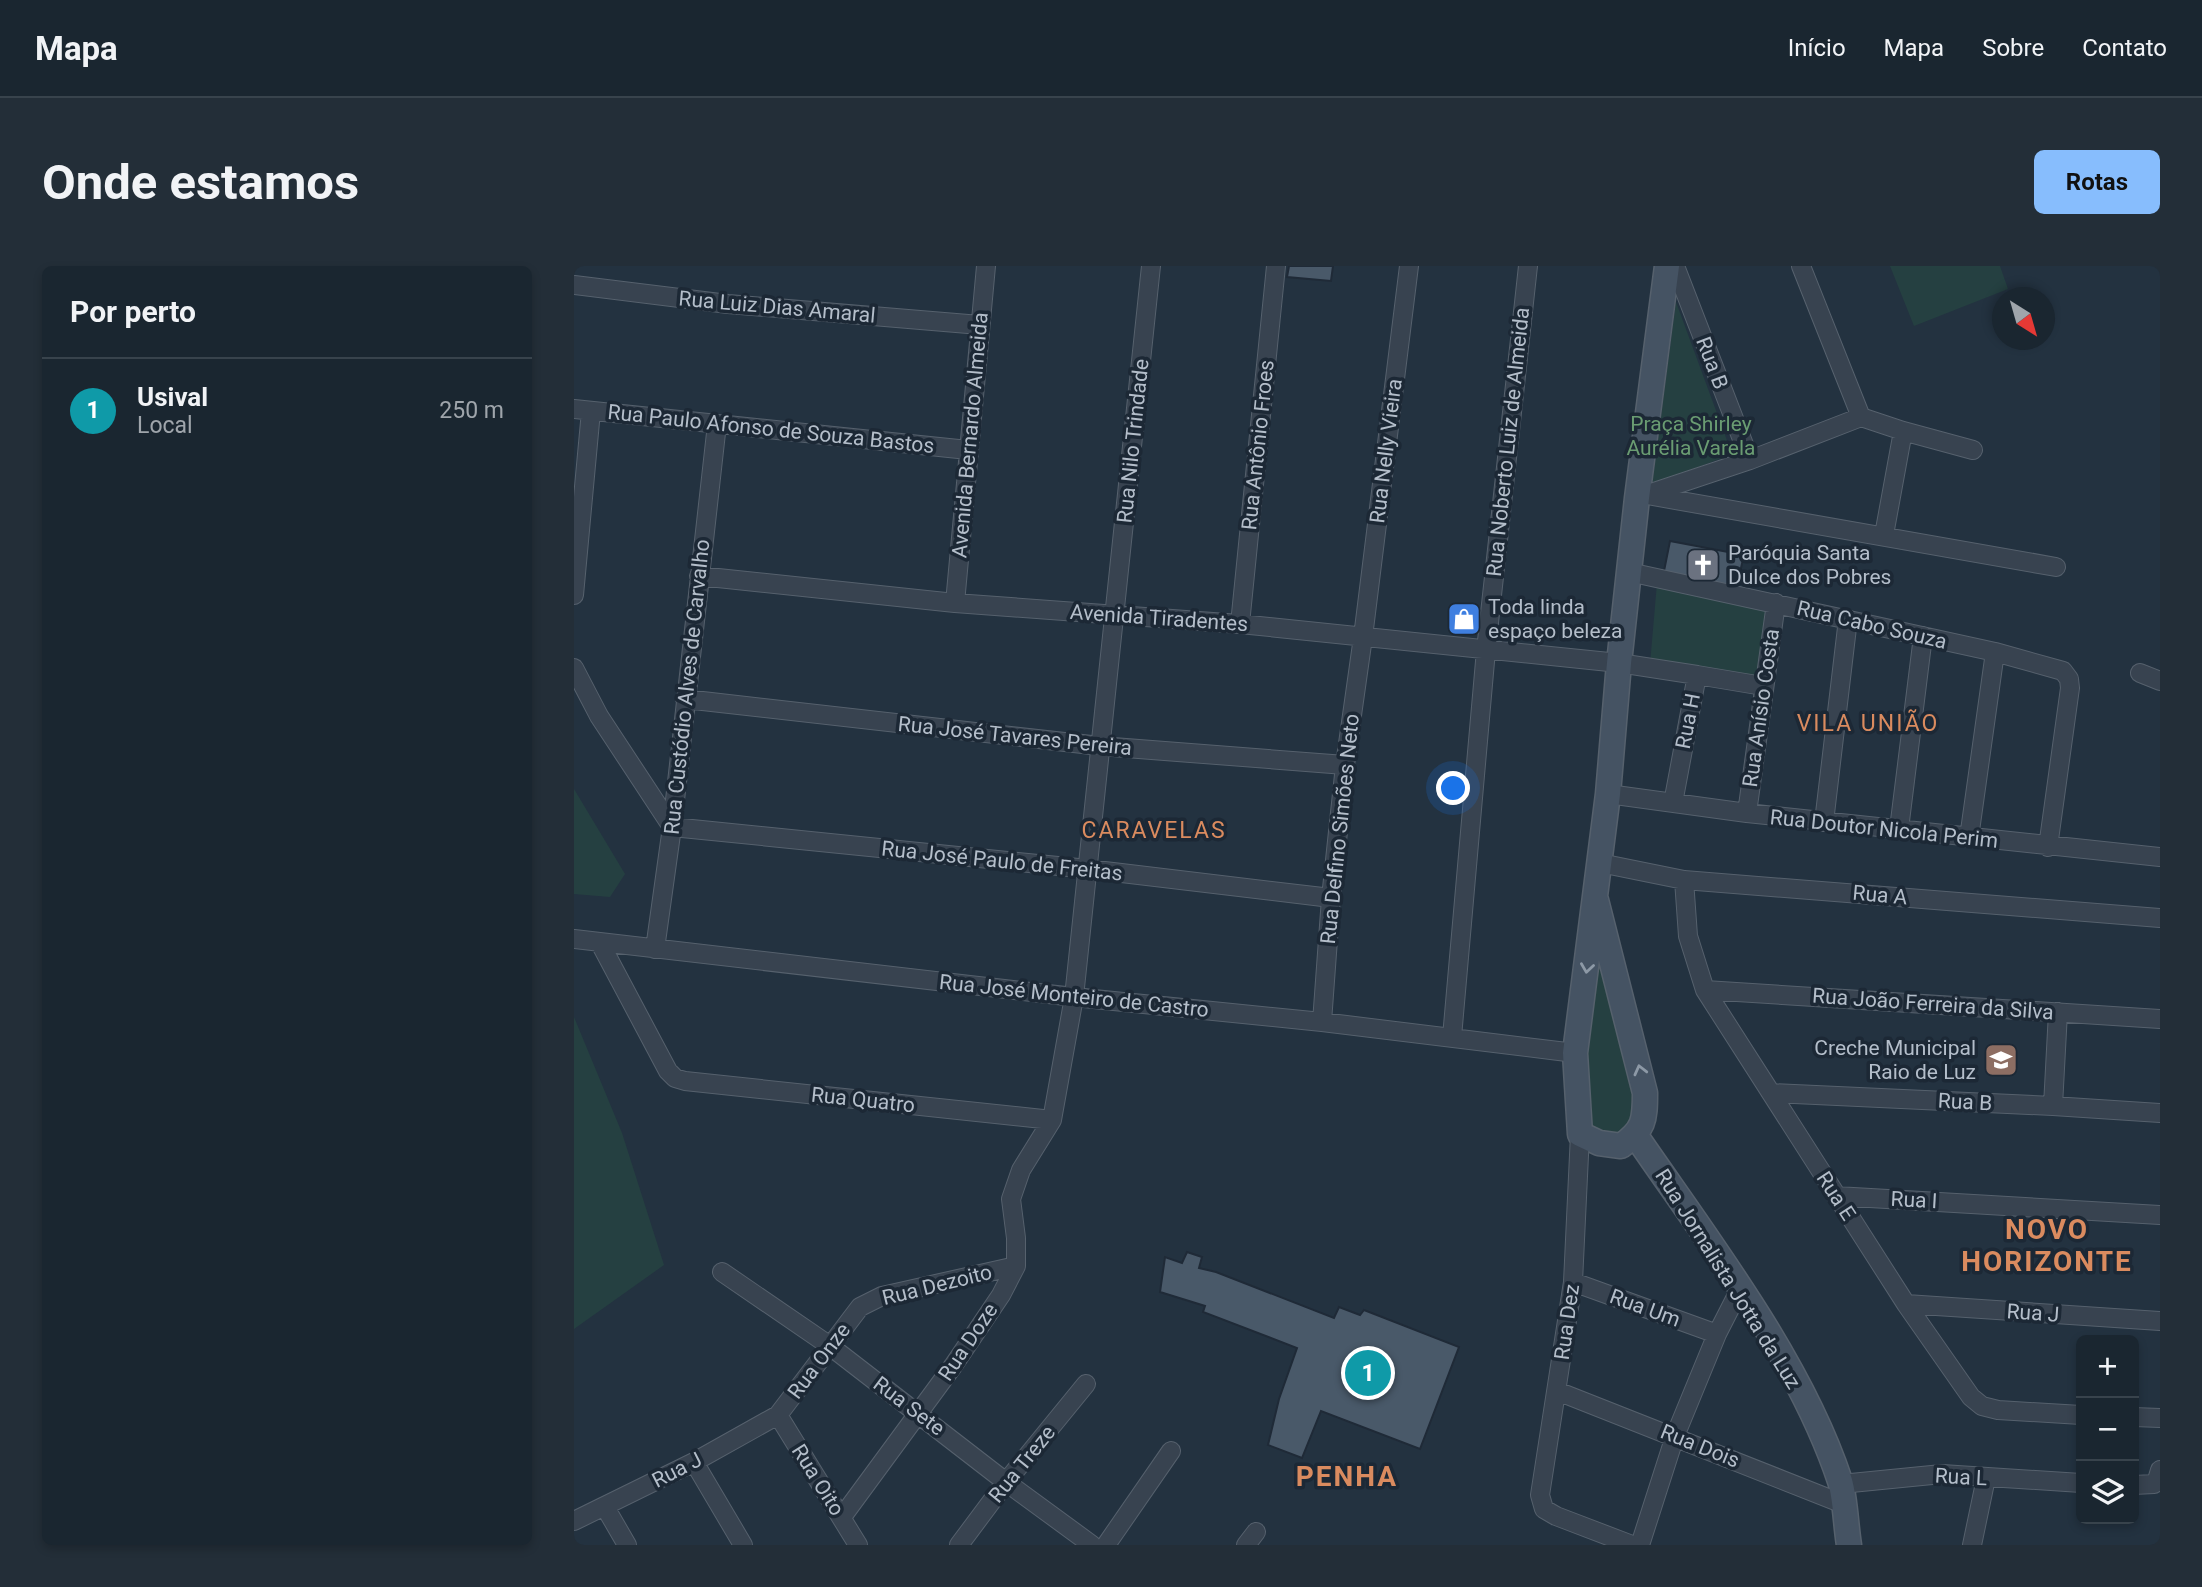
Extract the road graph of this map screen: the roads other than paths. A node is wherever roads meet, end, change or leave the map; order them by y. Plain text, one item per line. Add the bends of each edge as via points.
1 (986, 266) edge
2 (1152, 266) edge
3 (1276, 266) edge
4 (1409, 266) edge
5 (1528, 266) edge
6 (1667, 266) edge
7 (1675, 266) edge
8 (1801, 266) edge
9 (574, 285) edge
10 (980, 325) junction
11 (583, 410) edge
12 (1861, 417) junction
13 (718, 424) junction
14 (1903, 431) junction
15 (968, 450) junction
16 (1973, 450) dead end
17 (1750, 460) junction
18 (1642, 496) junction
19 (1884, 535) junction
20 (2056, 567) dead end
21 (1629, 572) junction
22 (699, 576) junction
23 (574, 596) edge
24 (955, 603) junction
25 (1776, 603) junction
26 (1114, 615) junction
27 (1848, 619) junction
28 (1240, 624) junction
29 (1923, 636) junction
30 (1363, 637) junction
31 (1486, 650) junction
32 (1995, 652) junction
33 (1619, 663) junction
34 (574, 668) edge
35 (2140, 673) dead end
36 (1697, 675) junction
37 (2160, 681) edge
38 (1763, 686) junction
39 (685, 699) junction
40 (1100, 746) junction
41 (1345, 765) junction
42 (1608, 794) junction
43 (1672, 803) junction
44 (1746, 813) junction
45 (1824, 822) junction
46 (672, 827) junction
47 (1899, 830) junction
48 (1969, 838) junction
49 (2048, 847) junction
50 (2160, 857) edge
51 (1600, 863) junction
52 (1088, 869) junction
53 (1684, 880) junction
54 (1331, 898) junction
55 (1596, 901) junction
56 (2160, 918) edge
57 (574, 939) edge
58 (600, 943) junction
59 (655, 949) junction
60 (1705, 990) junction
61 (1074, 997) junction
62 (2059, 1012) junction
63 (2160, 1019) edge
64 (1322, 1022) junction
65 (1452, 1037) junction
66 (1575, 1053) junction
67 (1771, 1093) junction
68 (2053, 1106) junction
69 (2160, 1113) edge
70 (1052, 1120) junction
71 (1580, 1134) junction
72 (1636, 1136) junction
73 (1836, 1196) junction
74 (2160, 1215) edge
75 (1016, 1266) junction
76 (722, 1272) dead end
77 (1573, 1282) junction
78 (1740, 1289) junction
79 (1906, 1304) junction
80 (860, 1307) joint
81 (2160, 1321) edge
82 (1717, 1334) junction
83 (830, 1346) junction
84 (1086, 1384) dead end
85 (1557, 1391) junction
86 (919, 1413) junction
87 (778, 1415) junction
88 (2076, 1415) edge
89 (2139, 1417) edge
90 (2160, 1418) edge
91 (1675, 1436) junction
92 (1171, 1451) dead end
93 (694, 1462) junction
94 (2160, 1470) edge
95 (1986, 1478) junction
96 (1006, 1482) junction
97 (2076, 1483) edge
98 (2139, 1485) edge
99 (1842, 1494) junction
100 (604, 1507) junction
101 (842, 1517) junction
102 (574, 1521) edge
103 (626, 1545) edge
104 (743, 1545) edge
105 (858, 1545) edge
106 (959, 1545) edge
107 (1092, 1545) edge
108 (1106, 1545) edge
109 (1632, 1545) edge
110 (1640, 1545) edge
111 (1849, 1545) edge
112 (1972, 1545) edge

1 - 10 street, Avenida Bernardo Almeida
2 - 26 street, Rua Nilo Trindade
3 - 28 street, Rua Antônio Froes
4 - 30 street, Rua Nelly Vieira
5 - 31 street, Rua Noberto Luiz de Almeida
6 - 18 street
7 - 17 street, Rua B
8 - 12 street
9 - 10 street, Rua Luiz Dias Amaral via 728,304
10 - 15 street, Avenida Bernardo Almeida
11 - 13 street, Rua Paulo Afonso de Souza Bastos
11 - 23 street
12 - 14 street
12 - 17 street
13 - 15 street, Rua Paulo Afonso de Souza Bastos
13 - 22 street, Rua Custódio Alves de Carvalho
14 - 16 street
14 - 19 street
15 - 24 street, Avenida Bernardo Almeida
17 - 18 street
18 - 19 street
18 - 21 street
19 - 20 street
21 - 25 street, Rua Cabo Souza
21 - 33 street
22 - 24 street, Avenida Tiradentes
22 - 39 street, Rua Custódio Alves de Carvalho
24 - 26 street, Avenida Tiradentes
25 - 27 street, Rua Cabo Souza
25 - 38 street, Rua Anísio Costa
26 - 28 street, Avenida Tiradentes
26 - 40 street, Rua Nilo Trindade
27 - 29 street, Rua Cabo Souza
27 - 45 street
28 - 30 street, Avenida Tiradentes
29 - 32 street, Rua Cabo Souza
29 - 47 street
30 - 31 street, Avenida Tiradentes
30 - 41 street, Rua Delfino Simões Neto
31 - 33 street, Avenida Tiradentes
31 - 65 street, Rua Noberto Luiz de Almeida
32 - 48 street
32 - 49 street, Rua Cabo Souza via 2063,671 2069,679
33 - 36 street, Rua H
33 - 42 street
34 - 46 street via 599,716
35 - 37 street
36 - 38 street
36 - 43 street, Rua H
38 - 44 street, Rua Anísio Costa
39 - 40 street, Rua José Tavares Pereira
39 - 46 street, Rua Custódio Alves de Carvalho
40 - 41 street, Rua José Tavares Pereira
40 - 52 street, Rua Nilo Trindade
41 - 54 street, Rua Delfino Simões Neto
42 - 43 street, Rua Doutor Nicola Perim
42 - 51 street
43 - 44 street, Rua Doutor Nicola Perim
44 - 45 street, Rua Doutor Nicola Perim
45 - 47 street, Rua Doutor Nicola Perim
46 - 52 street, Rua José Paulo de Freitas
46 - 59 street, Rua Custódio Alves de Carvalho
47 - 48 street, Rua Doutor Nicola Perim
48 - 49 street, Rua Doutor Nicola Perim
49 - 50 street, Rua Doutor Nicola Perim
51 - 53 street, Rua A
51 - 55 street
52 - 54 street, Rua José Paulo de Freitas
52 - 61 street, Rua Nilo Trindade
53 - 56 street, Rua A
53 - 60 street, Rua E via 1688,936
54 - 64 street, Rua Delfino Simões Neto
55 -> 66 street
72 -> 55 street via 1645,1119 1646,1093
57 - 58 street, Rua José Monteiro de Castro
58 - 59 street, Rua José Monteiro de Castro
58 - 70 street, Rua Quatro via 674,1078
59 - 61 street, Rua José Monteiro de Castro
60 - 62 street, Rua João Ferreira da Silva
60 - 67 street, Rua E
61 - 64 street, Rua José Monteiro de Castro
61 - 70 street, Rua Nilo Trindade
62 - 63 street, Rua João Ferreira da Silva
62 - 68 street
64 - 65 street, Rua José Monteiro de Castro
65 - 66 street, Rua José Monteiro de Castro
66 - 71 street
67 - 68 street, Rua B
67 - 73 street, Rua E
68 - 69 street, Rua B
70 - 75 street via 1021,1170 1011,1199
71 - 72 street via 1621,1146
71 - 77 street, Rua Dez
72 - 78 street, Rua Jornalista Jotta da Luz
73 - 74 street, Rua I
73 - 79 street, Rua E
75 - 80 street, Rua Dezoito via 882,1296
75 - 86 street, Rua Doze
76 - 83 street, Rua Sete
77 - 82 street, Rua Um
77 - 85 street, Rua Dez
78 - 82 street
78 - 99 street, Rua Jornalista Jotta da Luz via 1817,1424
79 - 81 street, Rua J
79 - 88 street, Rua E via 1982,1406
80 - 83 street, Rua Onze
82 - 91 street
83 - 86 street, Rua Sete
83 - 87 street, Rua Onze
84 - 96 street, Rua Treze
85 - 91 street, Rua Dois
85 - 109 street, Rua Dez via 1541,1495 1544,1508
86 - 96 street, Rua Sete
86 - 101 street, Rua Doze
87 - 93 street, Rua J
87 - 101 street, Rua Oito
89 - 90 street
91 - 99 street, Rua Dois
91 - 110 street
92 - 108 street
93 - 100 street, Rua J
93 - 104 street
94 - 98 street via 2154,1484
95 - 97 street, Rua L
95 - 99 street, Rua L via 1942,1474
95 - 112 street
96 - 106 street, Rua Treze
96 - 107 street, Rua Sete
99 - 111 street, Rua Jornalista Jotta da Luz
100 - 102 street, Rua J
100 - 103 street
101 - 105 street, Rua Oito

